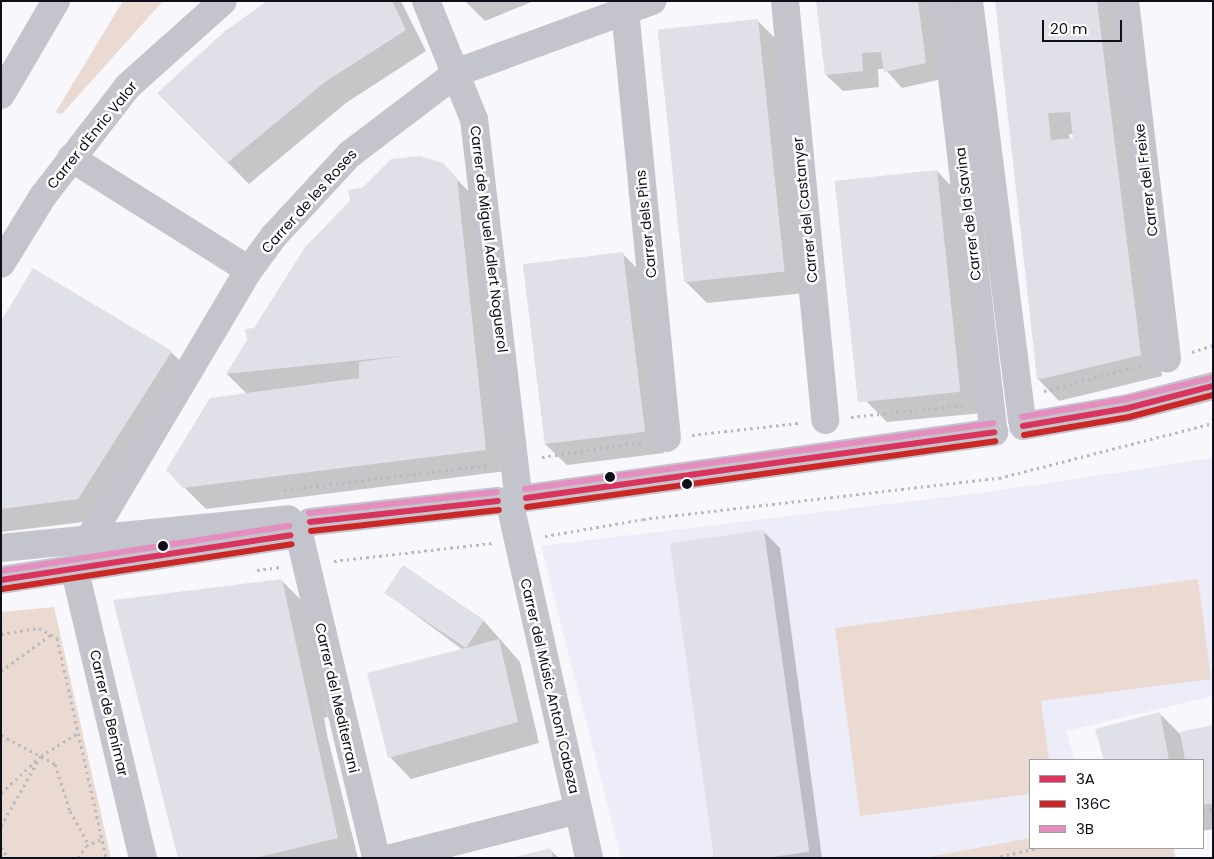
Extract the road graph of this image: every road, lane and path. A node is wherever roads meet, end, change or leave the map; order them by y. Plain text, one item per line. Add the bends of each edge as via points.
1 (56, 1) edge
2 (222, 1) edge
3 (426, 1) edge
4 (652, 1) edge
5 (785, 1) edge
6 (943, 1) edge
7 (969, 1) edge
8 (1125, 1) edge
9 (625, 10) junction
10 (458, 72) junction
11 (1, 95) edge
12 (71, 158) junction
13 (1, 264) edge
14 (250, 270) junction
15 (1213, 345) edge
16 (1167, 359) junction
17 (1213, 386) edge
18 (1021, 414) junction
19 (992, 419) junction
20 (826, 420) junction
21 (1213, 423) edge
22 (667, 438) junction
23 (274, 491) dead end
24 (514, 492) junction
25 (297, 528) junction
26 (89, 539) junction
27 (517, 541) junction
28 (1, 548) edge
29 (305, 564) junction
30 (74, 567) junction
31 (252, 571) dead end
32 (1, 580) edge
33 (53, 633) junction
34 (1, 634) edge
35 (1, 671) edge
36 (78, 733) junction
37 (1, 735) edge
38 (41, 756) junction
39 (1, 794) edge
40 (578, 810) junction
41 (1, 826) edge
42 (101, 839) junction
43 (89, 845) junction
44 (1, 847) edge
45 (1033, 849) edge
46 (8, 858) edge
47 (78, 858) edge
48 (106, 858) edge
49 (143, 858) edge
50 (376, 858) edge
51 (391, 858) edge
52 (589, 858) edge
53 (994, 858) edge

1 - 11 street
2 - 12 street, Carrer d'Enric Valor via 128,86
3 - 10 street, Carrer de Miguel Adlert Noguerol
4 - 9 street, Carrer de les Roses
5 - 20 street, Carrer del Castanyer
6 - 19 street, Carrer de la Savina
7 - 18 street, Carrer de la Savina
8 - 16 street, Carrer del Freixe
9 - 10 street, Carrer de les Roses
9 - 22 street, Carrer dels Pins
10 - 14 street, Carrer de les Roses via 350,154 274,236
10 - 24 street, Carrer de Miguel Adlert Noguerol via 474,119
12 - 13 street, Carrer d'Enric Valor
12 - 14 street
14 - 26 street, Carrer de les Roses
15 - 16 path
16 - 18 path
17 - 18 street via 1128,408
18 - 19 street via 1008,410
19 - 20 path
19 - 24 street
20 - 22 path
21 - 27 path via 999,478 643,519
22 - 24 path
23 - 24 path
24 - 25 street
24 - 27 street, Carrer del Músic Antoni Cabeza
25 - 26 street
25 - 29 street, Carrer del Mediterrani
25 - 30 street
26 - 28 street
27 - 29 path
27 - 40 street, Carrer del Músic Antoni Cabeza
29 - 31 path
29 - 50 street, Carrer del Mediterrani
30 - 32 street
30 - 49 street, Carrer de Benimar
33 - 34 path via 38,628
33 - 35 path
33 - 36 path
36 - 38 path
36 - 42 path
37 - 38 path
38 - 39 path
38 - 41 path
38 - 43 path via 55,764 70,811
40 - 51 street
40 - 52 street, Carrer del Músic Antoni Cabeza
42 - 43 path
42 - 48 path
43 - 47 path
44 - 46 path
45 - 53 path

